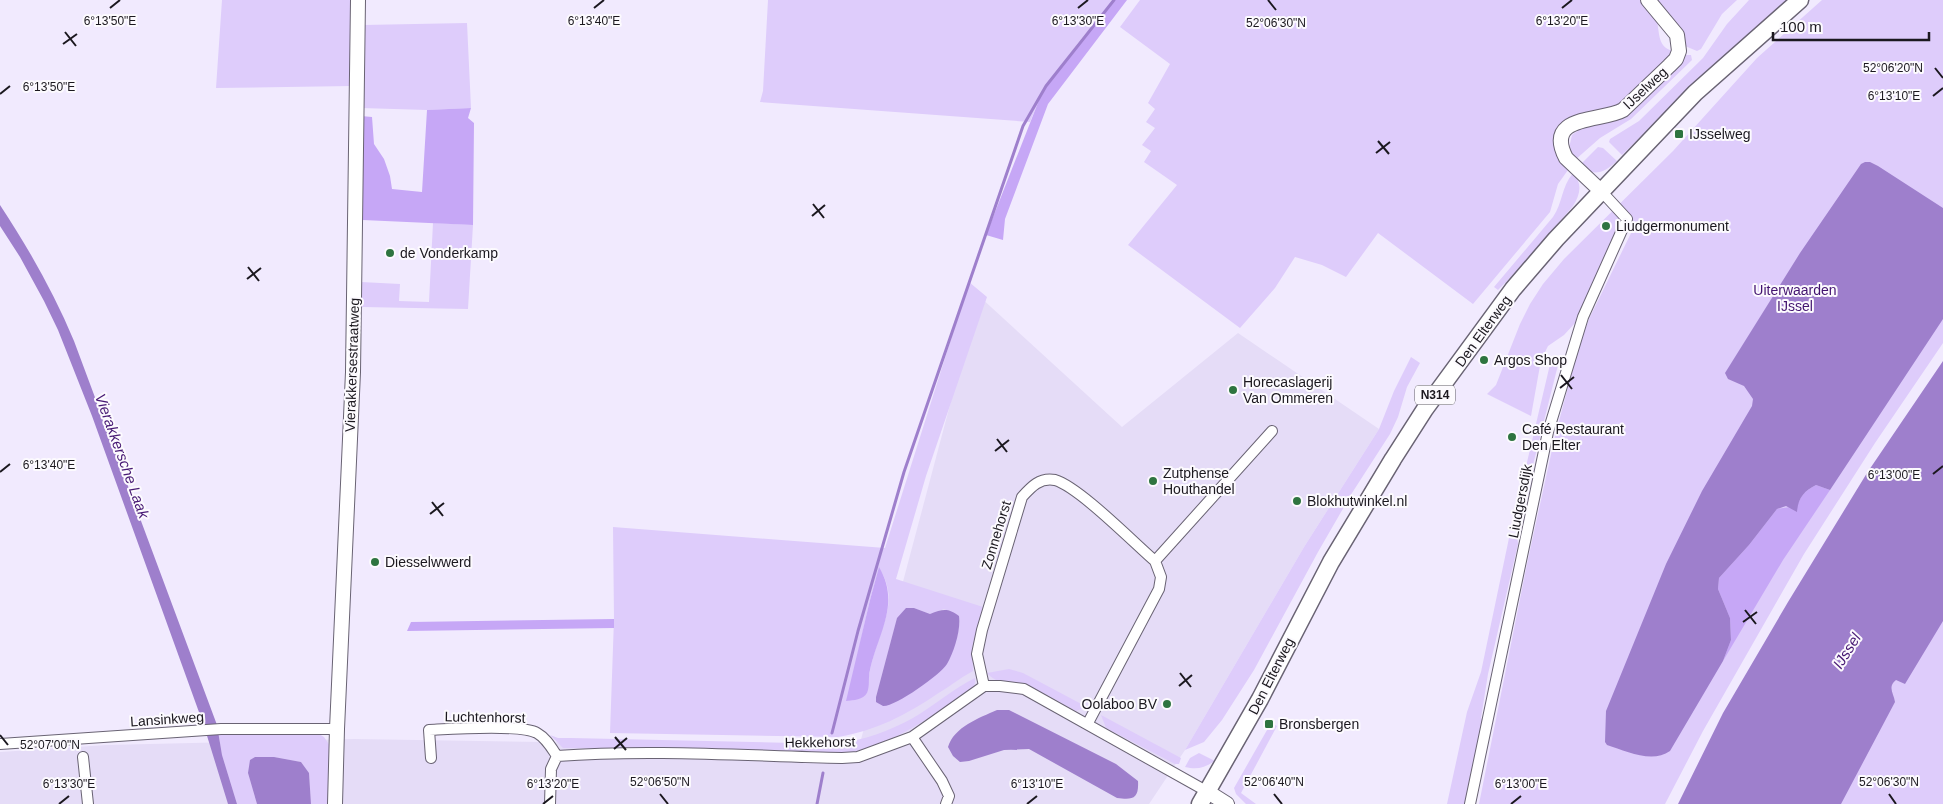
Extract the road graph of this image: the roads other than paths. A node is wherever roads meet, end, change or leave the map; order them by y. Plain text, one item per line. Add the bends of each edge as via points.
1 (358, 0) edge
2 (1648, 0) edge
3 (1800, 0) edge
4 (1602, 192) junction
5 (1272, 431) dead end
6 (1155, 561) junction
7 (984, 686) junction
8 (1088, 724) junction
9 (337, 729) junction
10 (912, 737) junction
11 (0, 744) edge
12 (557, 756) junction
13 (83, 757) dead end
14 (431, 758) dead end
15 (1204, 798) edge
16 (88, 804) edge
17 (335, 804) edge
18 (550, 804) edge
19 (946, 804) edge
20 (1227, 804) edge
21 (1470, 804) edge

1 - 9 street, Vierakkersestraatweg via 353,372
2 - 4 street, IJselweg via 1677,34 1680,47 1676,58 1623,110 1578,120 1562,136 1566,158
3 - 4 main road, Den Elterweg / N314 via 1695,93
4 - 15 main road, Den Elterweg / N314 via 1513,289 1425,409 1330,562 1260,699
4 - 21 street, Liudgersdijk via 1627,219 1583,317 1548,432
5 - 6 street
6 - 7 street, Zonnehorst via 1075,490 1054,480 1035,483 1022,497 982,630 977,654
6 - 8 street via 1161,576 1159,589
7 - 8 street via 1024,689
7 - 10 street, Hekkehorst
8 - 15 street
9 - 11 street, Lansinkweg via 221,729
9 - 17 street, Vierakkersestraatweg
10 - 12 street, Hekkehorst via 858,757 842,758 684,754
10 - 19 street via 942,781 949,796
12 - 14 street, Luchtenhorst via 537,732 472,728 429,730
12 - 18 street via 551,769
13 - 16 street
15 - 20 street

